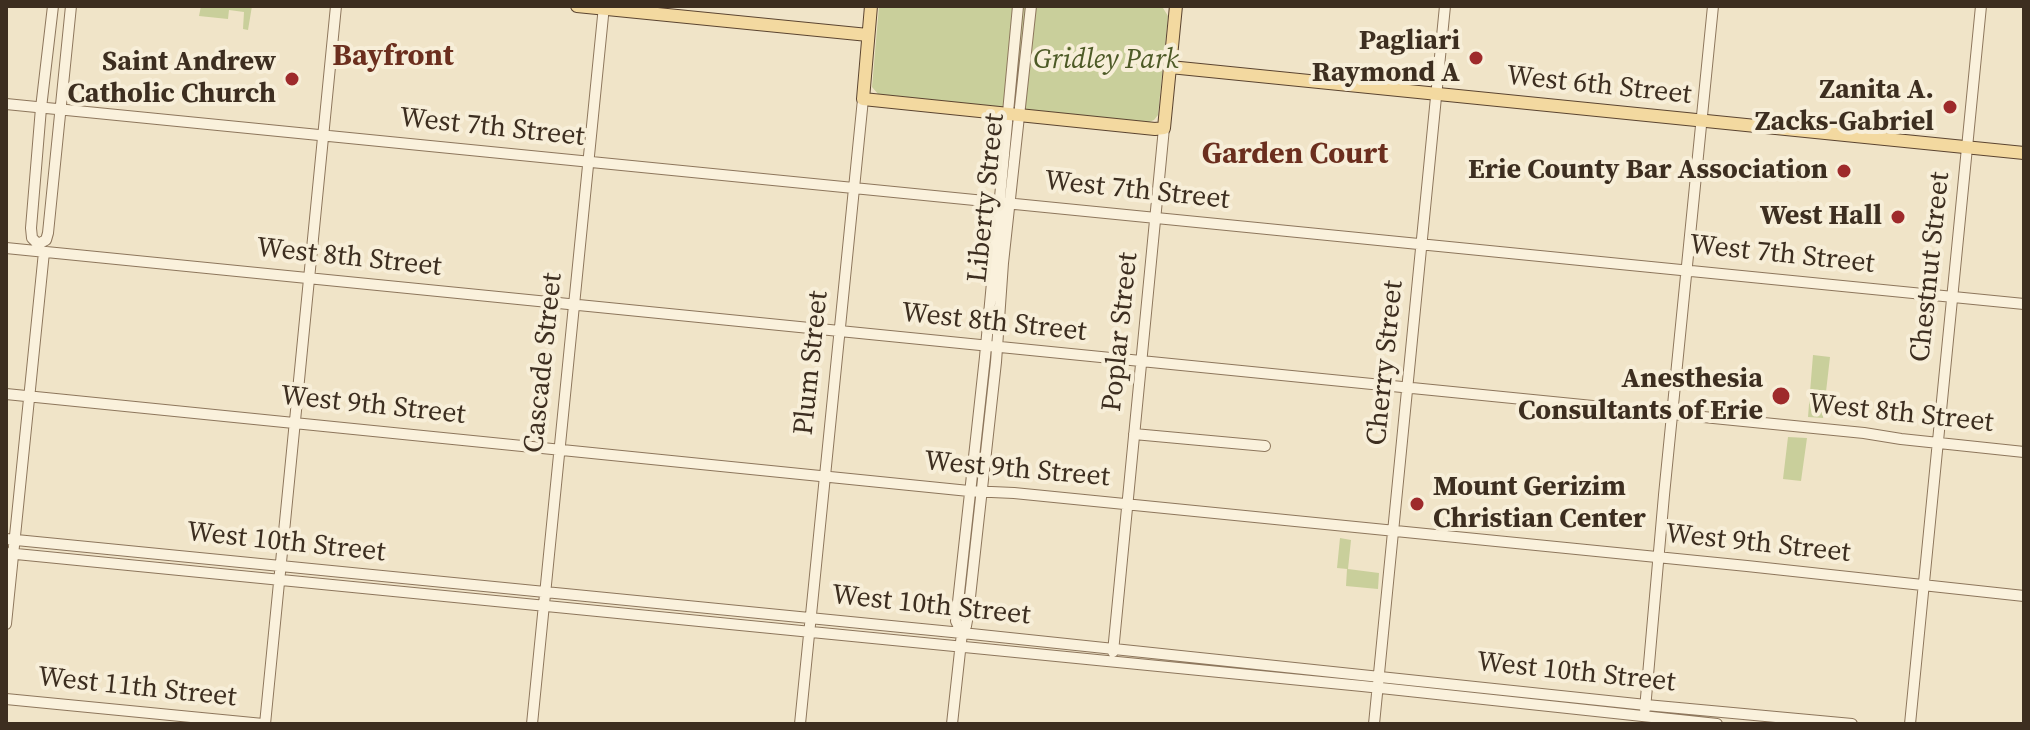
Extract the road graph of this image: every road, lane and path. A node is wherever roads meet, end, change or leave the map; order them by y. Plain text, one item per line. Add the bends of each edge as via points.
1 (53, 6) edge
2 (71, 6) edge
3 (336, 6) edge
4 (577, 6) edge
5 (871, 6) edge
6 (1018, 6) edge
7 (1031, 6) edge
8 (1176, 6) edge
9 (1445, 6) edge
10 (1713, 6) edge
11 (1981, 6) edge
12 (603, 7) edge
13 (868, 35) junction
14 (1170, 67) junction
15 (1436, 93) junction
16 (863, 99) junction
17 (6, 104) edge
18 (41, 108) junction
19 (60, 110) junction
20 (1014, 114) junction
21 (1701, 120) junction
22 (1164, 128) junction
23 (323, 134) junction
24 (1967, 147) junction
25 (2024, 153) edge
26 (588, 161) junction
27 (854, 188) junction
28 (1005, 202) junction
29 (1156, 217) junction
30 (1422, 244) junction
31 (6, 248) edge
32 (39, 249) junction
33 (1686, 270) junction
34 (308, 278) junction
35 (1952, 297) junction
36 (2024, 304) edge
37 (574, 305) junction
38 (839, 331) junction
39 (991, 346) junction
40 (1142, 362) junction
41 (1408, 387) junction
42 (6, 394) edge
43 (29, 396) junction
44 (1673, 415) junction
45 (295, 422) junction
46 (1134, 434) junction
47 (1938, 443) junction
48 (1265, 446) dead end
49 (559, 450) junction
50 (2024, 452) edge
51 (825, 475) junction
52 (975, 491) junction
53 (1128, 505) junction
54 (1393, 531) junction
55 (10, 540) edge
56 (10, 553) edge
57 (148, 554) junction
58 (1659, 558) junction
59 (146, 566) junction
60 (280, 567) junction
61 (278, 580) junction
62 (452, 584) junction
63 (1924, 586) junction
64 (545, 592) junction
65 (450, 596) junction
66 (2024, 596) edge
67 (544, 605) junction
68 (679, 606) junction
69 (811, 618) junction
70 (678, 619) junction
71 (6, 624) edge
72 (810, 632) junction
73 (962, 633) junction
74 (960, 647) junction
75 (1113, 649) junction
76 (1112, 662) junction
77 (1247, 663) junction
78 (1245, 675) junction
79 (1378, 682) junction
80 (6, 699) edge
81 (1645, 711) junction
82 (1777, 721) edge
83 (264, 724) edge
84 (532, 724) edge
85 (800, 724) edge
86 (952, 724) edge
87 (1374, 724) edge
88 (1717, 724) edge
89 (1852, 724) edge
90 (1910, 724) edge

1 - 18 street
2 - 19 street
3 - 23 street
4 - 12 main road
5 - 13 main road, Plum Street
6 - 20 street, Liberty Street
7 - 20 street, Liberty Street
8 - 14 main road, Poplar Street
9 - 15 street, Cherry Street
10 - 21 street
11 - 24 street, Chestnut Street
12 - 13 main road
12 - 26 street, Cascade Street
13 - 16 main road, Plum Street
14 - 15 main road, West 6th Street
14 - 22 main road, Poplar Street
15 - 21 main road, West 6th Street
15 - 30 street, Cherry Street
16 - 20 main road
16 - 27 street, Plum Street
17 - 18 street, West 7th Street
18 - 19 street, West 7th Street
18 - 32 street via 31,228
19 - 23 street, West 7th Street
19 - 32 street via 48,233
20 - 22 main road
20 - 28 street, Liberty Street
21 - 24 main road, West 6th Street
21 - 33 street
22 - 29 street, Poplar Street
23 - 26 street, West 7th Street
23 - 34 street
24 - 25 main road, West 6th Street
24 - 35 street, Chestnut Street
26 - 27 street, West 7th Street
26 - 37 street, Cascade Street
27 - 28 street, West 7th Street
27 - 38 street, Plum Street
28 - 29 street, West 7th Street
28 - 39 street, Liberty Street
29 - 30 street, West 7th Street
29 - 40 street, Poplar Street
30 - 33 street, West 7th Street
30 - 41 street, Cherry Street
31 - 32 street, West 8th Street
32 - 34 street, West 8th Street
32 - 43 street
33 - 35 street, West 7th Street
33 - 44 street
34 - 37 street, West 8th Street
34 - 45 street
35 - 36 street, West 7th Street
35 - 47 street, Chestnut Street
37 - 38 street, West 8th Street
37 - 49 street, Cascade Street
38 - 39 street, West 8th Street
38 - 51 street, Plum Street
39 - 40 street, West 8th Street
39 - 52 street, Liberty Street
40 - 41 street, West 8th Street
40 - 46 street, Poplar Street
41 - 44 street, West 8th Street
41 - 54 street, Cherry Street
42 - 43 street, West 9th Street
43 - 45 street, West 9th Street
43 - 55 street
44 - 47 street, West 8th Street
44 - 58 street
45 - 49 street, West 9th Street
45 - 60 street
46 - 48 street
46 - 53 street, Poplar Street
47 - 50 street, West 8th Street
47 - 63 street, Chestnut Street
49 - 51 street, West 9th Street
49 - 64 street, Cascade Street
51 - 52 street, West 9th Street
51 - 69 street, Plum Street
52 - 53 street, West 9th Street
52 - 73 street, Liberty Street via 956,621
53 - 54 street, West 9th Street
53 - 75 street, Poplar Street
54 - 58 street, West 9th Street
54 - 79 street, Cherry Street
55 - 56 street
55 - 57 street, West 10th Street
56 - 59 street, West 10th Street
56 - 71 street
57 - 59 street
57 - 60 street, West 10th Street
58 - 63 street, West 9th Street
58 - 81 street
59 - 61 street, West 10th Street
60 - 61 street
60 - 62 street, West 10th Street
61 - 65 street, West 10th Street
61 - 83 street
62 - 64 street, West 10th Street
62 - 65 street
63 - 66 street, West 9th Street
63 - 90 street, Chestnut Street
64 - 67 street, Cascade Street
64 - 68 street, West 10th Street
65 - 67 street, West 10th Street
67 - 70 street, West 10th Street
67 - 84 street, Cascade Street
68 - 69 street, West 10th Street
68 - 70 street
69 - 72 street, Plum Street
69 - 73 street, West 10th Street
70 - 72 street, West 10th Street
72 - 74 street, West 10th Street
72 - 85 street, Plum Street
73 - 74 street, Liberty Street
73 - 75 street, West 10th Street
74 - 76 street, West 10th Street
74 - 86 street, Liberty Street
75 - 76 street, Poplar Street
75 - 77 street, West 10th Street
76 - 78 street, West 10th Street
77 - 78 street
77 - 79 street, West 10th Street
78 - 79 street, West 10th Street
79 - 81 street, West 10th Street
79 - 87 street, Cherry Street
80 - 83 street, West 11th Street
81 - 82 street, West 10th Street
81 - 88 street, West 10th Street
82 - 89 street, West 10th Street

